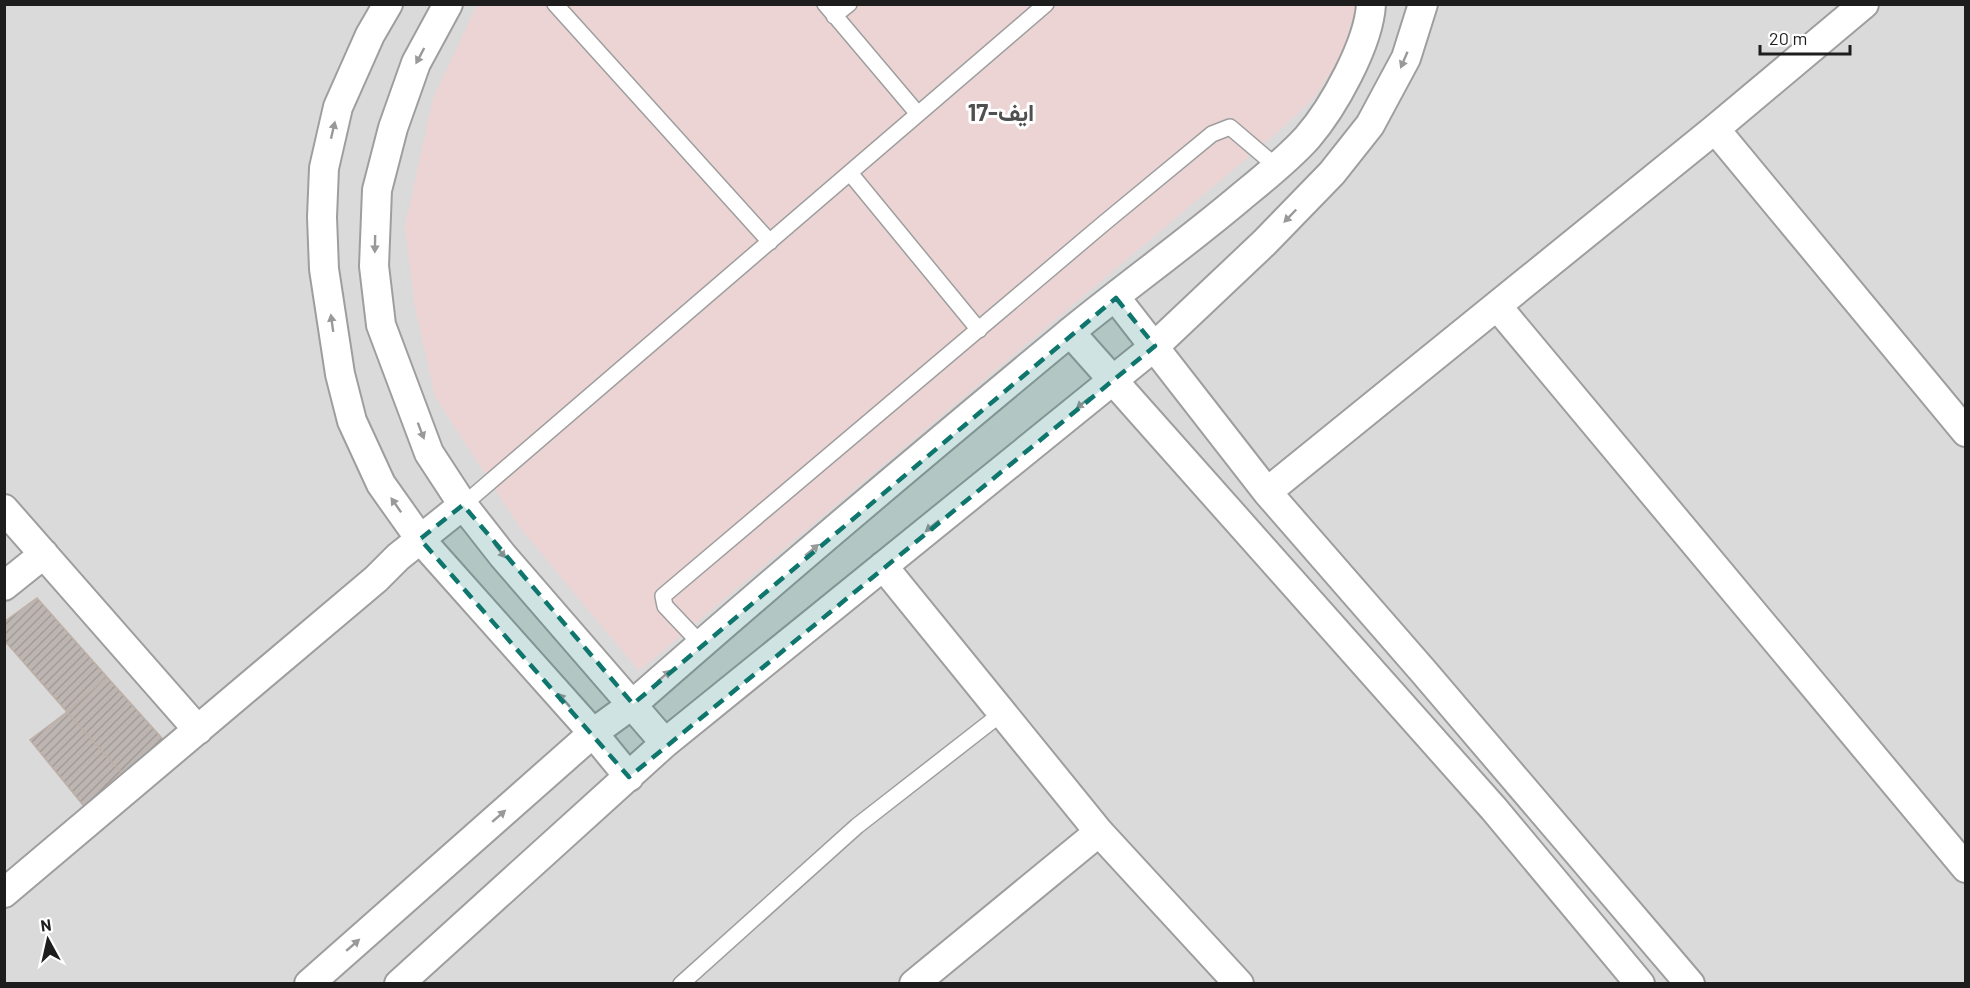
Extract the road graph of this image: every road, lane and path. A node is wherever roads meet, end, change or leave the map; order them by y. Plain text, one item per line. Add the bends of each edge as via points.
1 (388, 4) edge
2 (448, 4) edge
3 (555, 4) edge
4 (849, 4) edge
5 (1046, 4) edge
6 (1371, 4) edge
7 (1423, 4) edge
8 (1864, 4) edge
9 (830, 10) edge
10 (918, 114) junction
11 (1714, 129) junction
12 (1277, 167) junction
13 (850, 173) junction
14 (770, 242) junction
15 (1116, 298) junction
16 (1497, 306) junction
17 (979, 330) junction
18 (1070, 332) junction
19 (1155, 346) junction
20 (1111, 380) junction
21 (1965, 432) edge
22 (1267, 492) junction
23 (463, 505) junction
24 (4, 509) edge
25 (420, 539) junction
26 (44, 554) junction
27 (883, 566) junction
28 (4, 586) edge
29 (701, 644) junction
30 (633, 704) junction
31 (1002, 712) junction
32 (198, 730) junction
33 (593, 733) junction
34 (665, 743) junction
35 (629, 777) junction
36 (1099, 832) junction
37 (1965, 868) edge
38 (4, 893) edge
39 (309, 984) edge
40 (399, 984) edge
41 (681, 984) edge
42 (915, 984) edge
43 (1239, 984) edge
44 (1640, 984) edge
45 (1690, 984) edge

25 -> 1 street via 381,484 352,421 340,374 324,269 324,168 338,107
2 -> 23 street via 416,63 393,128 377,190 374,266 381,325 429,453
3 - 14 lane
4 - 9 lane
5 - 10 lane
6 - 12 street via 1359,55 1308,137
7 -> 19 street via 1406,58 1370,125 1332,173 1264,243
8 - 11 street
9 - 10 lane
10 - 13 lane
11 - 16 street
11 - 21 street
12 - 15 street
12 - 17 lane via 1230,127 1212,134
13 - 14 lane
13 - 17 lane
14 - 23 lane
15 - 18 street
15 - 19 street
16 - 22 street
16 - 37 street
17 - 29 lane via 663,596 665,606
18 - 20 street
29 -> 18 street
19 - 20 street
19 - 22 street
20 -> 27 street
20 - 44 street via 1494,809
22 - 45 street
23 - 25 street
23 -> 30 street
24 - 26 street
25 - 32 street
33 -> 25 street
26 - 28 street
26 - 32 street
27 - 31 street
27 - 34 street
30 -> 29 street
30 - 33 street
30 - 34 street
31 - 36 street
31 - 41 lane via 857,826
32 - 38 street
33 - 35 street
39 -> 33 street
34 - 35 street
35 - 40 street
36 - 42 street
36 - 43 street

